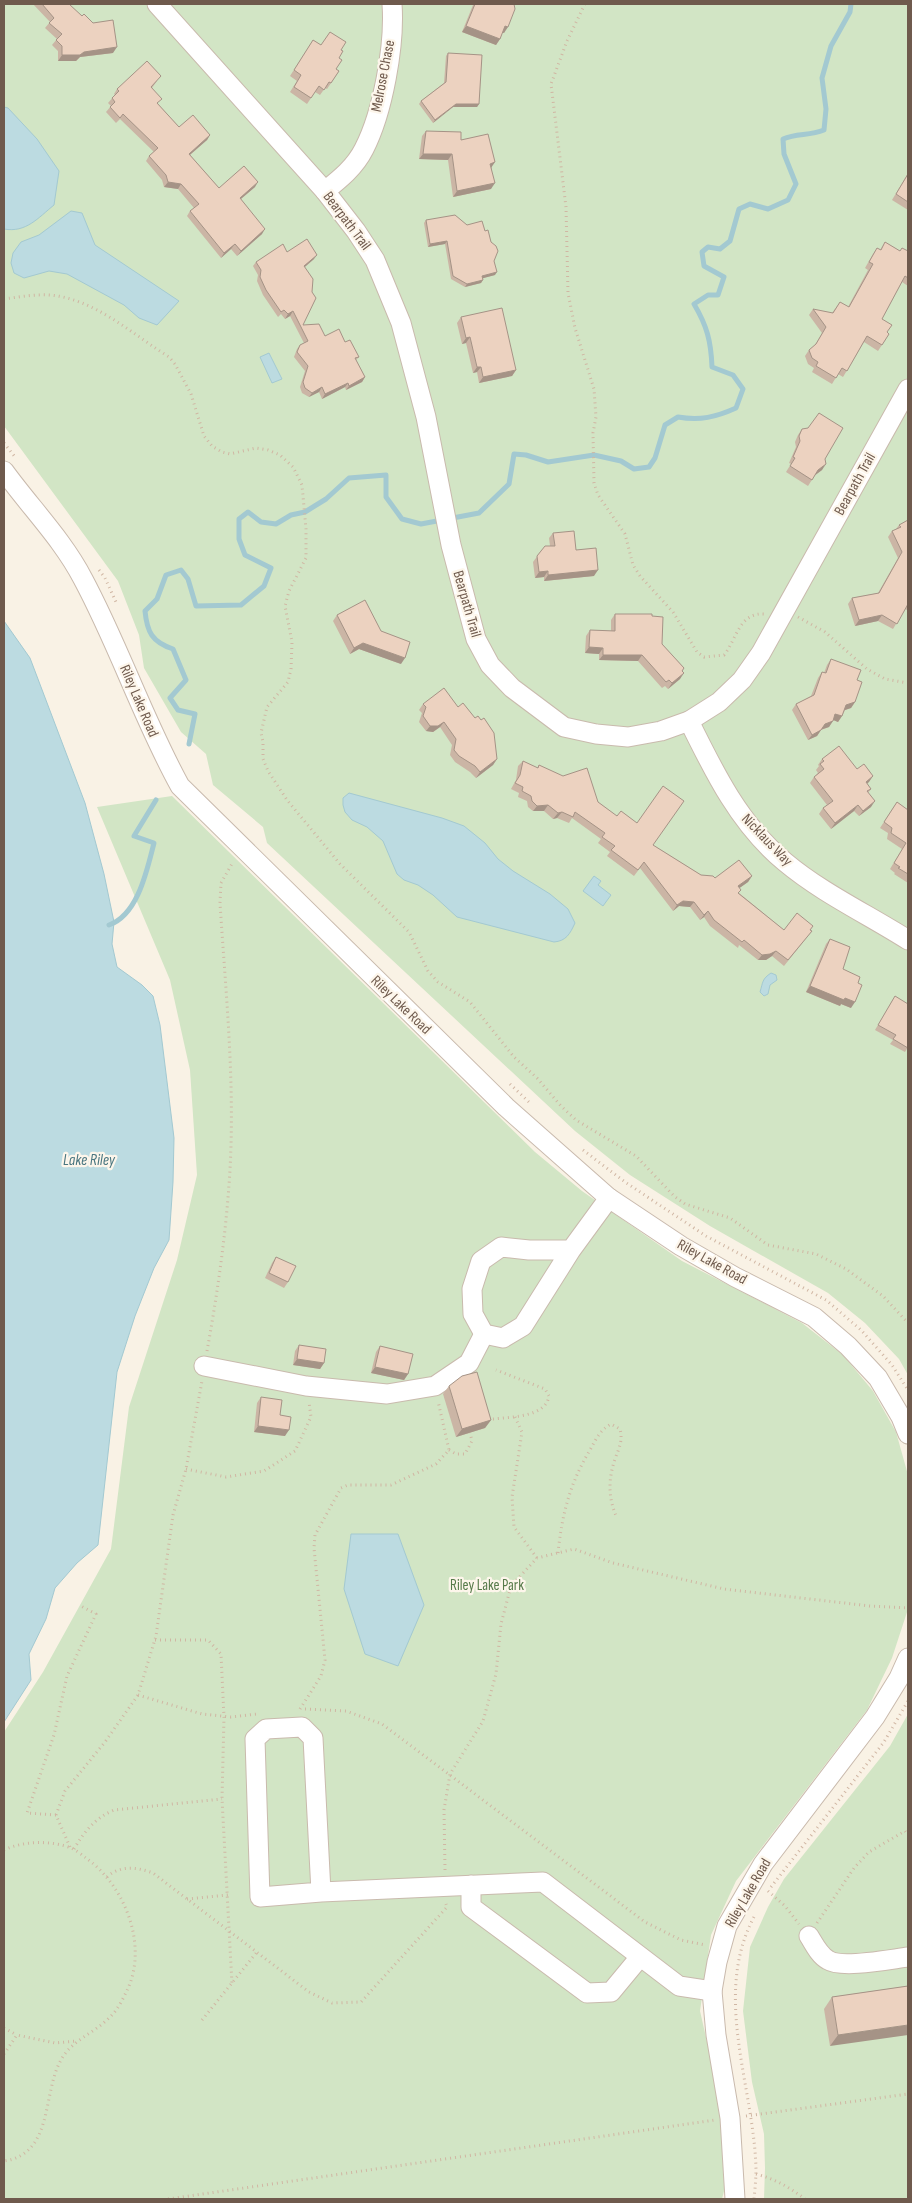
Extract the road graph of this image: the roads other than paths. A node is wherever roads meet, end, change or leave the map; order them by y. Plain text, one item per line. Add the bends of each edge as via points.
1 (157, 4) edge
2 (392, 4) edge
3 (325, 191) junction
4 (908, 389) edge
5 (4, 471) edge
6 (689, 721) junction
7 (908, 940) edge
8 (609, 1198) junction
9 (571, 1250) junction
10 (484, 1334) junction
11 (204, 1366) road end
12 (908, 1434) edge
13 (908, 1658) edge
14 (471, 1885) junction
15 (322, 1892) junction
16 (808, 1936) road end
17 (640, 1957) junction
18 (908, 1957) edge
19 (712, 1991) junction
20 (735, 2199) edge

1 - 3 street, Bearpath Trail
2 - 3 street, Melrose Chase via 388,60 380,106 362,151 345,175
3 - 6 street, Bearpath Trail via 376,260 401,323 426,417 451,545 476,639 490,665 512,688 564,727 628,737 661,731
4 - 6 street, Bearpath Trail via 742,680 719,702
5 - 8 street, Riley Lake Road via 83,577 158,746 180,786 506,1107
6 - 7 street, Nicklaus Way via 732,802 784,862
8 - 9 street
8 - 12 street, Riley Lake Road via 688,1250 814,1317 878,1378
9 - 10 street via 523,1326 503,1338
9 - 10 street via 501,1247 481,1261 472,1288 473,1314
10 - 11 street via 469,1363 435,1386 387,1394 306,1386
13 - 19 street, Riley Lake Road via 875,1717 749,1886 727,1926
14 - 15 street
14 - 17 street via 543,1882
14 - 17 street via 471,1907 587,1993 611,1992
15 - 15 street via 313,1738 302,1728 266,1729 256,1739 260,1897
16 - 18 street via 828,1961 844,1964
17 - 19 street via 679,1986
19 - 20 street, Riley Lake Road via 730,2118

